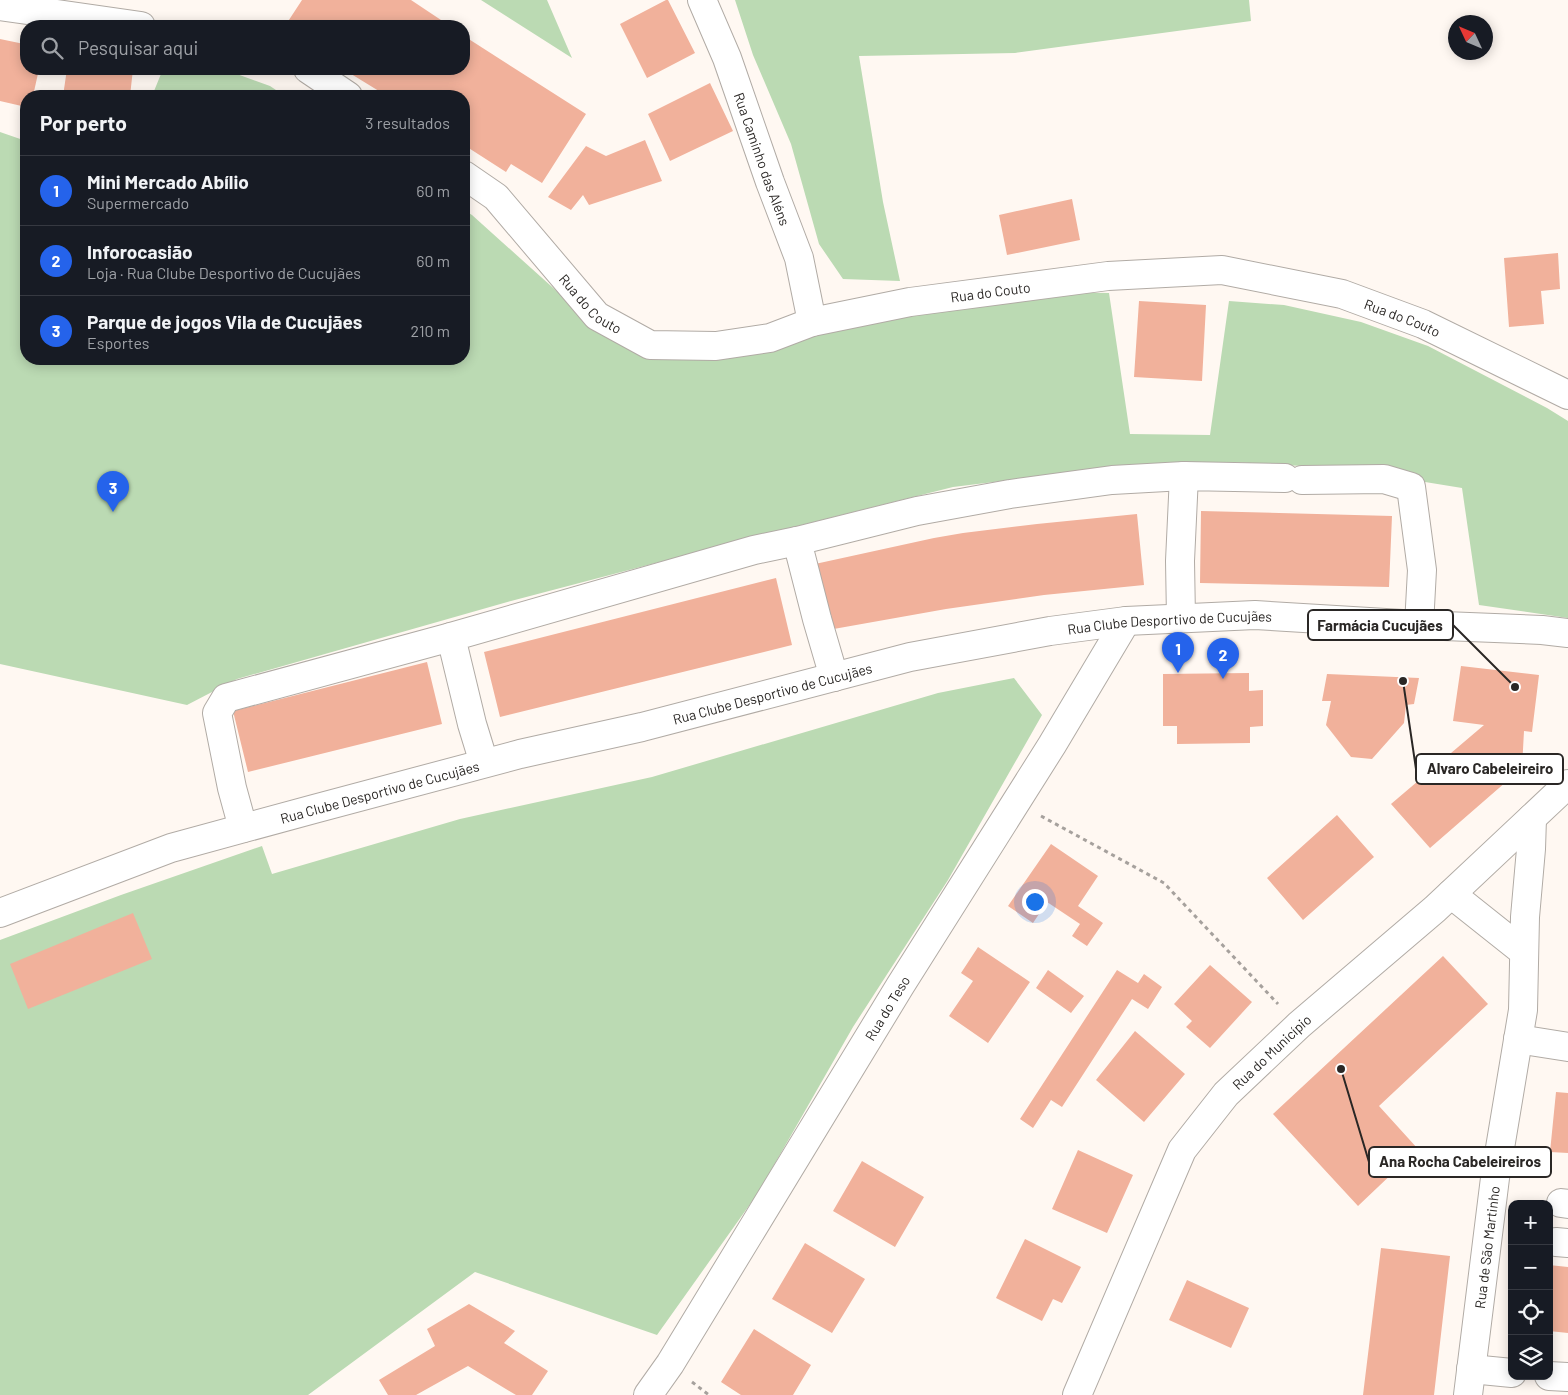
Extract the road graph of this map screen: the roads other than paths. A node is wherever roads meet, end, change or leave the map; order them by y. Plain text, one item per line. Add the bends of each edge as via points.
1 (702, 0) edge
2 (0, 6) edge
3 (99, 20) edge
4 (317, 75) edge
5 (339, 90) edge
6 (470, 179) edge
7 (812, 322) junction
8 (1568, 395) edge
9 (1184, 476) junction
10 (797, 541) junction
11 (1182, 618) junction
12 (1126, 620) junction
13 (1419, 625) junction
14 (1568, 632) edge
15 (451, 637) junction
16 (834, 677) junction
17 (484, 764) junction
18 (1568, 784) edge
19 (1532, 818) junction
20 (243, 828) junction
21 (1451, 894) junction
22 (0, 913) edge
23 (1524, 952) junction
24 (1518, 1039) junction
25 (1568, 1047) edge
26 (1508, 1374) edge
27 (1553, 1376) edge
28 (1568, 1377) edge
29 (1470, 1382) edge
30 (648, 1395) edge
31 (1077, 1395) edge

1 - 7 street, Rua Caminho das Aléns via 727,58 799,258
2 - 3 street
4 - 5 street
6 - 7 street, Rua do Couto via 496,197 598,316 650,345 716,346 770,338
7 - 8 street, Rua do Couto via 910,302 995,290 1108,276 1222,270 1342,294 1423,324
9 - 10 street via 1112,480 1010,494 917,510
9 - 11 street via 1180,561
9 - 13 street via 1384,479 1411,487 1422,570
10 - 15 street via 754,550
10 - 16 street
11 - 12 street, Rua Clube Desportivo de Cucujães
11 - 13 street, Rua Clube Desportivo de Cucujães via 1256,615
12 - 16 street, Rua Clube Desportivo de Cucujães via 910,657
12 - 30 street, Rua do Teso
13 - 14 street, Rua Clube Desportivo de Cucujães
15 - 17 street
15 - 20 street via 226,698 217,713
16 - 17 street, Rua Clube Desportivo de Cucujães
17 - 20 street, Rua Clube Desportivo de Cucujães
18 - 19 street, Rua do Município
19 - 21 street, Rua do Município
19 - 23 street, Rua de São Martinho
20 - 22 street, Rua Clube Desportivo de Cucujães via 171,848
21 - 23 street
21 - 31 street, Rua do Município via 1299,1025 1226,1094 1182,1150
23 - 24 street, Rua de São Martinho via 1523,1010
24 - 25 street
24 - 29 street, Rua de São Martinho via 1496,1178
26 - 29 street
27 - 28 street

